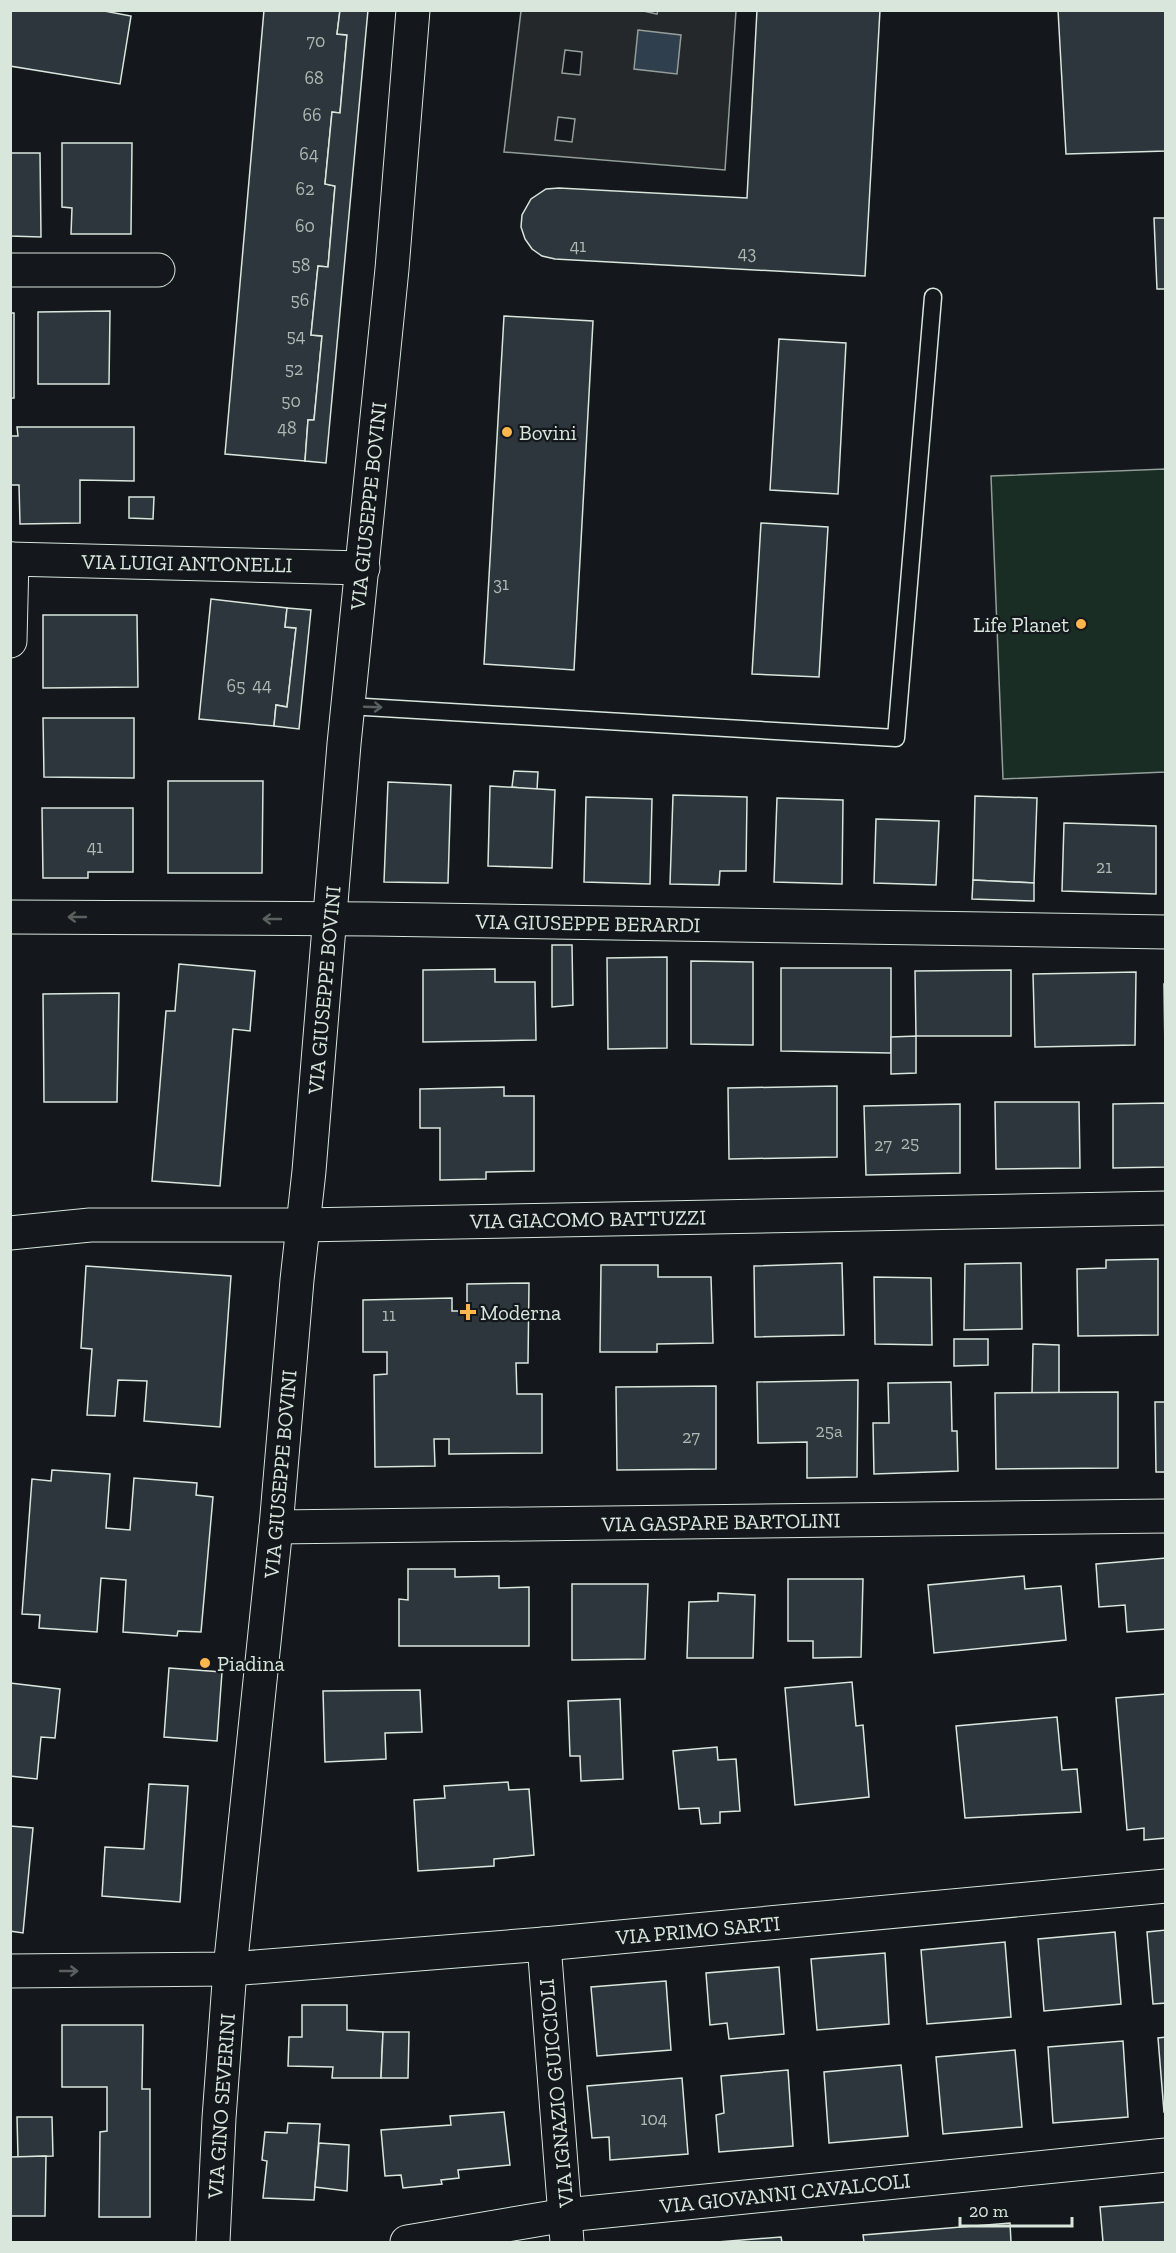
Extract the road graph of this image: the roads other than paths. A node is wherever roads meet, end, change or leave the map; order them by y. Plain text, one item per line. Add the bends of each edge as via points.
1 (413, 10) edge
2 (10, 270) edge
3 (158, 270) dead end
4 (933, 297) dead end
5 (11, 559) edge
6 (363, 568) junction
7 (10, 641) edge
8 (348, 706) junction
9 (10, 917) edge
10 (331, 919) junction
11 (1166, 932) edge
12 (1166, 1208) edge
13 (302, 1225) junction
14 (10, 1233) edge
15 (1166, 1516) edge
16 (276, 1527) junction
17 (1166, 1886) edge
18 (544, 1944) junction
19 (230, 1969) junction
20 (10, 1971) edge
21 (1166, 2155) edge
22 (567, 2229) edge
23 (213, 2242) edge
24 (407, 2242) edge

1 - 6 street, VIA GIUSEPPE BOVINI
2 - 3 street
8 -> 4 lane via 896,738
5 - 6 street, VIA LUIGI ANTONELLI
5 - 7 street
6 - 8 street, VIA GIUSEPPE BOVINI
8 - 10 street, VIA GIUSEPPE BOVINI
10 -> 9 street, VIA GIUSEPPE BERARDI
10 - 11 street, VIA GIUSEPPE BERARDI
10 - 13 street, VIA GIUSEPPE BOVINI
12 - 13 street, VIA GIACOMO BATTUZZI
13 - 14 street, VIA GIACOMO BATTUZZI via 90,1225
13 - 16 street, VIA GIUSEPPE BOVINI
15 - 16 street, VIA GASPARE BARTOLINI
16 - 19 street, VIA GIUSEPPE BOVINI
17 - 18 street, VIA PRIMO SARTI
18 - 19 street, VIA PRIMO SARTI
18 - 22 street, VIA IGNAZIO GUICCIOLI
20 -> 19 street, VIA PRIMO SARTI
19 - 23 street, VIA GINO SEVERINI
21 - 22 street, VIA GIOVANNI CAVALCOLI
22 - 24 street, VIA GIOVANNI CAVALCOLI

